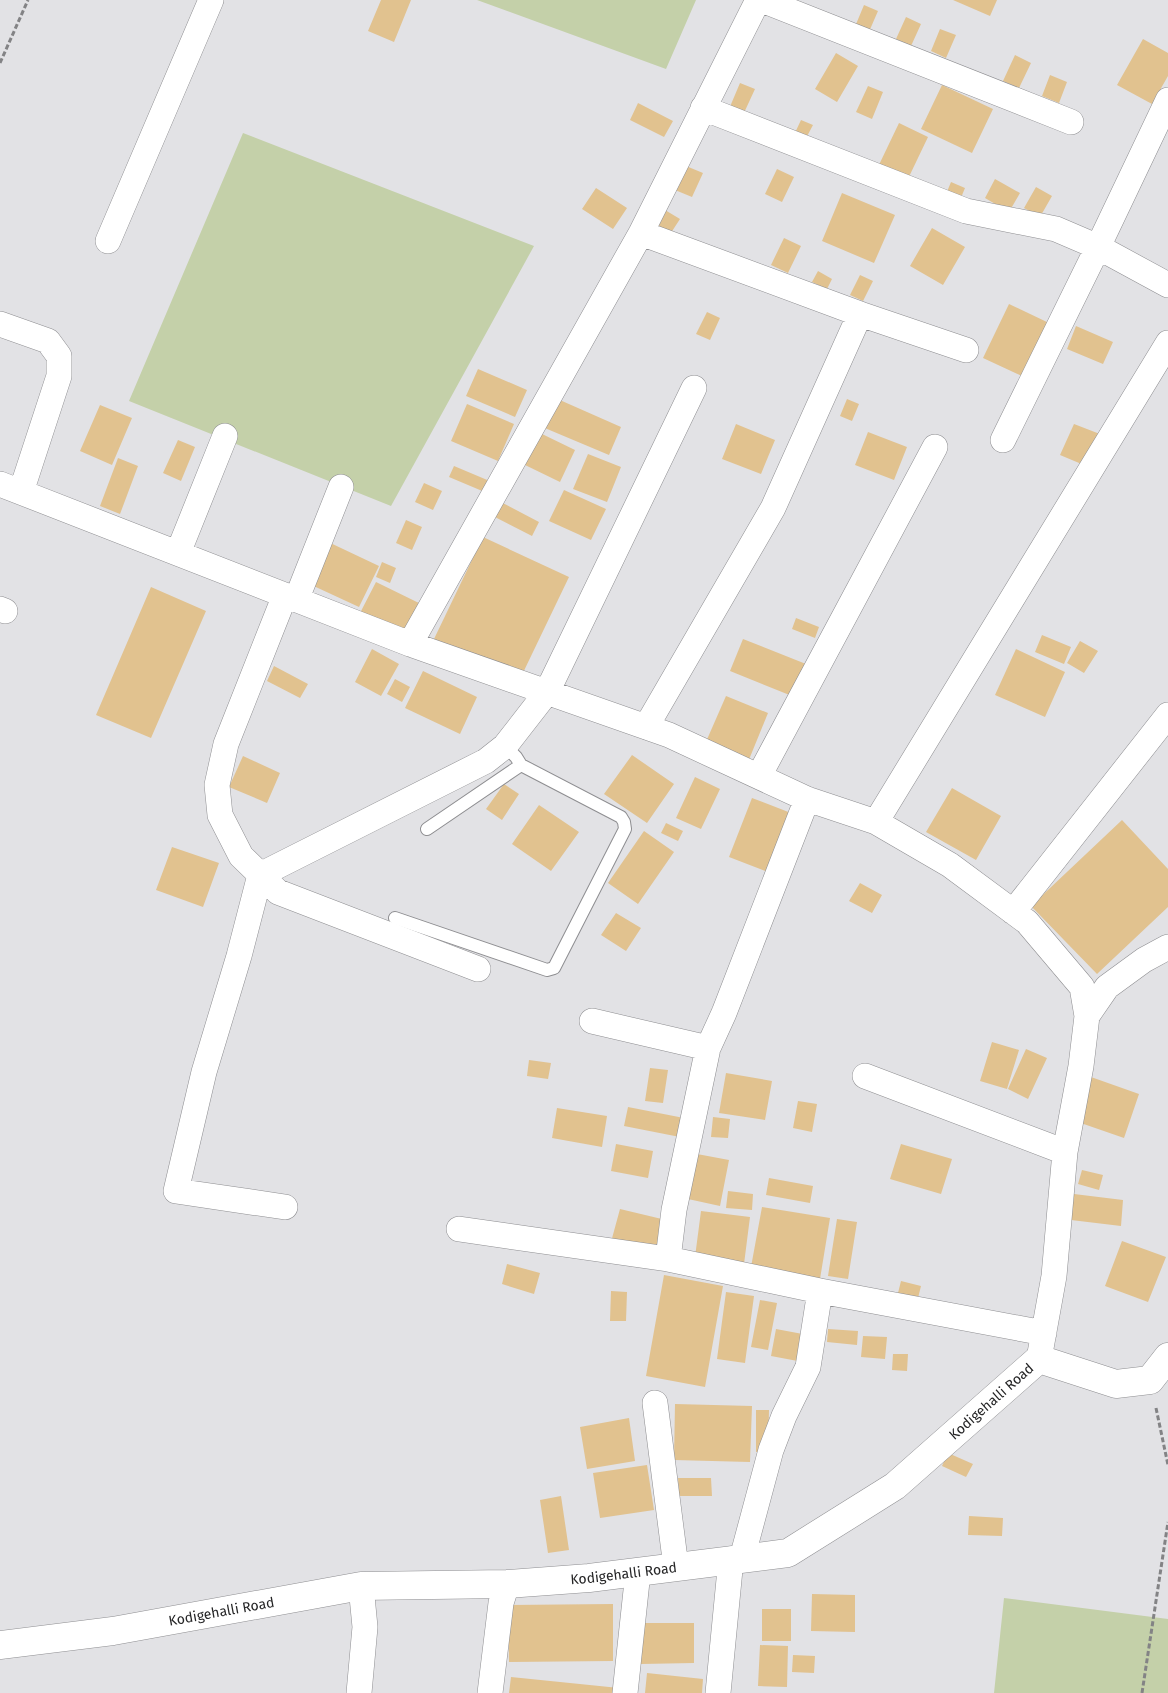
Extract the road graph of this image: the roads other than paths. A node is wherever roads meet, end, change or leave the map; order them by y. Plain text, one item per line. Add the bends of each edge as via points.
1 (211, 0) edge
2 (760, 0) edge
3 (1168, 100) edge
4 (703, 108) junction
5 (1071, 122) dead end
6 (641, 233) junction
7 (108, 241) dead end
8 (1098, 247) junction
9 (1168, 285) edge
10 (860, 314) junction
11 (0, 324) edge
12 (1168, 343) edge
13 (966, 350) dead end
14 (694, 388) dead end
15 (224, 436) dead end
16 (1003, 440) dead end
17 (936, 447) dead end
18 (341, 487) dead end
19 (10, 488) edge
20 (178, 553) junction
21 (291, 597) junction
22 (410, 644) junction
23 (547, 692) junction
24 (1168, 715) edge
25 (646, 727) junction
26 (505, 746) junction
27 (521, 765) junction
28 (759, 776) junction
29 (807, 799) junction
30 (876, 822) junction
31 (427, 828) dead end
32 (260, 875) junction
33 (1013, 912) junction
34 (395, 918) dead end
35 (1168, 947) edge
36 (478, 969) dead end
37 (1087, 1016) junction
38 (592, 1021) dead end
39 (708, 1048) junction
40 (865, 1076) dead end
41 (1065, 1152) junction
42 (285, 1207) dead end
43 (459, 1230) dead end
44 (668, 1259) junction
45 (820, 1291) junction
46 (1041, 1346) junction
47 (1168, 1357) edge
48 (655, 1403) dead end
49 (736, 1559) junction
50 (676, 1567) junction
51 (638, 1572) junction
52 (506, 1584) junction
53 (361, 1586) junction
54 (0, 1645) edge
55 (360, 1693) edge
56 (490, 1693) edge
57 (624, 1693) edge
58 (719, 1693) edge

1 - 7 street
2 - 4 street
2 - 5 street
3 - 8 street
4 - 6 street
4 - 8 street via 966,210 1056,229
6 - 10 street
6 - 22 street
8 - 9 street
8 - 16 street
10 - 13 street
10 - 25 street via 773,508
11 - 19 street via 48,341 59,356 59,376
12 - 30 street
14 - 23 street
15 - 20 street
17 - 28 street
18 - 21 street
19 - 20 street
20 - 21 street
21 - 22 street
21 - 32 street via 226,744 217,785 220,815 241,856
22 - 23 street
23 - 25 street
23 - 26 street
24 - 33 street
25 - 28 street
26 - 27 lane
26 - 32 street via 486,761
27 - 31 lane
27 - 34 lane via 622,817 624,822 625,830 554,968 547,970
28 - 29 street
29 - 30 street
29 - 39 street
30 - 33 street via 950,865
32 - 36 street via 278,892
32 - 42 street via 204,1072 176,1192
33 - 37 street via 1027,922 1082,987
35 - 37 street via 1107,987
37 - 41 street
38 - 39 street
39 - 44 street via 674,1210
40 - 41 street
41 - 46 street via 1054,1276
43 - 44 street
44 - 45 street
45 - 46 street
45 - 49 street via 808,1367 771,1450
46 - 47 street, Kodigehalli Road via 1116,1384 1150,1380
46 - 49 street, Kodigehalli Road via 895,1486 788,1552
48 - 50 street
49 - 50 street, Kodigehalli Road
49 - 58 street
50 - 51 street, Kodigehalli Road
51 - 52 street, Kodigehalli Road
51 - 57 street
52 - 53 street, Kodigehalli Road
52 - 56 street
53 - 54 street, Kodigehalli Road via 113,1631
53 - 55 street via 365,1628

